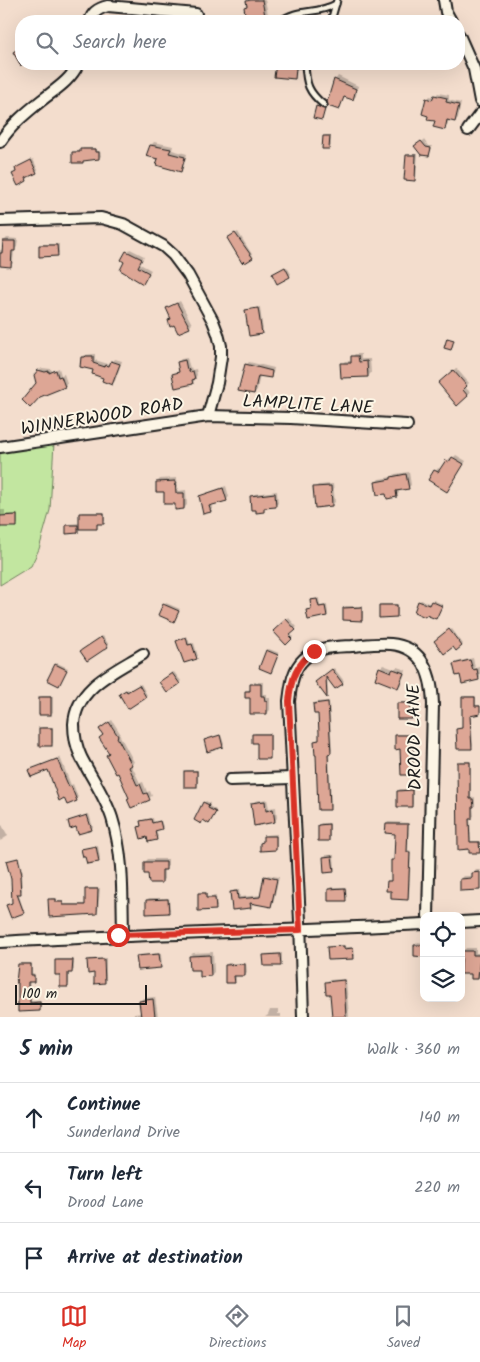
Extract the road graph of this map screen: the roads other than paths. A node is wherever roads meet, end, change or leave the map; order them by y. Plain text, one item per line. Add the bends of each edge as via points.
1 (444, 0) edge
2 (337, 2) edge
3 (196, 14) dead end
4 (92, 15) edge
5 (291, 15) edge
6 (333, 15) edge
7 (448, 15) edge
8 (465, 49) edge
9 (74, 70) edge
10 (306, 70) edge
11 (480, 101) edge
12 (324, 105) dead end
13 (480, 114) edge
14 (468, 130) dead end
15 (0, 142) edge
16 (0, 221) edge
17 (208, 416) junction
18 (407, 425) dead end
19 (0, 447) edge
20 (143, 654) dead end
21 (292, 778) junction
22 (230, 780) dead end
23 (428, 912) edge
24 (480, 921) edge
25 (465, 922) edge
26 (420, 924) edge
27 (300, 930) junction
28 (122, 935) junction
29 (0, 942) edge
30 (303, 1017) edge

1 - 7 street
2 - 5 lane via 317,11
2 - 6 lane
3 - 4 street via 108,6
8 - 11 street via 474,69
9 - 15 street via 69,78 27,112
10 - 12 lane via 312,95
13 - 14 street
16 - 17 street via 100,218 123,224 173,255 213,321 221,346
17 - 18 street, LAMPLITE LANE
17 - 19 street, WINNERWOOD ROAD
20 - 28 street via 86,693 75,718 76,744 107,806 115,833 120,861
21 - 22 street
21 - 23 street, DROOD LANE via 289,701 294,674 303,660 322,649 390,644 404,648 422,661 431,679 433,704
21 - 27 street, DROOD LANE
24 - 25 street
26 - 27 street
27 - 28 street
27 - 30 street, DROOD LANE
28 - 29 street

